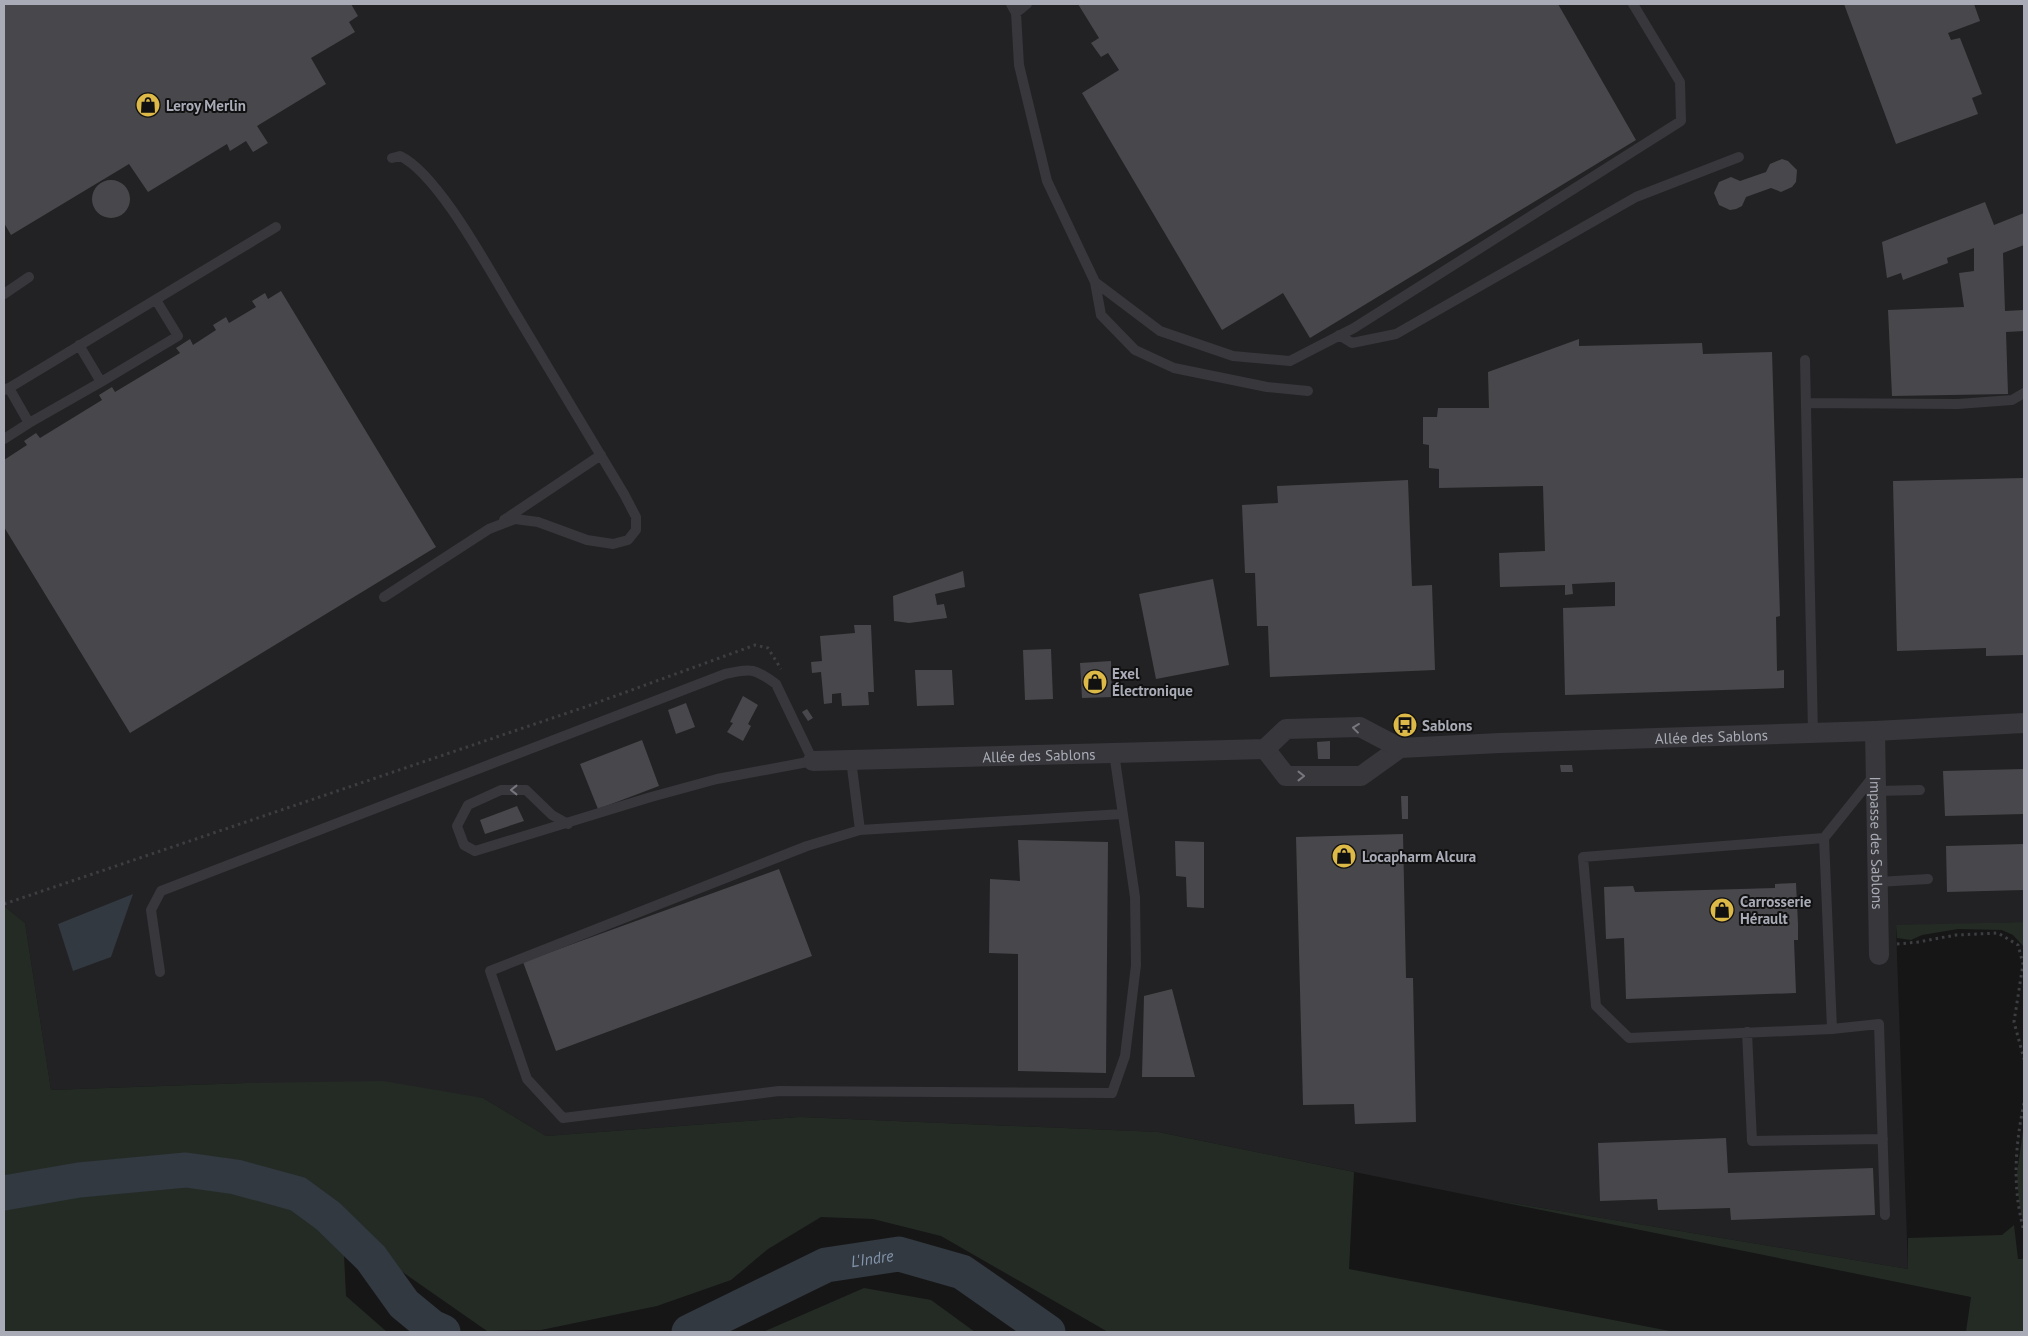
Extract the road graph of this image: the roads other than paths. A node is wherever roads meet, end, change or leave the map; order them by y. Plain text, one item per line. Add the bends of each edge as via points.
1 (1027, 4) edge
2 (1633, 4) edge
3 (1013, 8) edge
4 (392, 158) dead end
5 (1739, 158) dead end
6 (276, 227) dead end
7 (29, 277) dead end
8 (1095, 282) junction
9 (4, 294) edge
10 (156, 300) junction
11 (1339, 335) junction
12 (79, 345) junction
13 (1805, 360) dead end
14 (101, 382) junction
15 (6, 389) edge
16 (1308, 391) dead end
17 (2024, 393) edge
18 (1806, 403) junction
19 (29, 423) junction
20 (4, 439) edge
21 (601, 455) junction
22 (489, 530) junction
23 (384, 597) dead end
24 (2024, 723) edge
25 (1875, 731) junction
26 (1813, 733) junction
27 (1400, 748) junction
28 (1266, 749) junction
29 (1114, 753) junction
30 (851, 760) junction
31 (813, 762) junction
32 (1876, 782) junction
33 (1920, 790) dead end
34 (1122, 814) junction
35 (568, 824) junction
36 (860, 830) junction
37 (1824, 838) junction
38 (1928, 879) dead end
39 (1878, 882) junction
40 (1879, 950) road end
41 (160, 972) dead end
42 (1832, 1028) junction
43 (1746, 1032) junction
44 (1883, 1138) junction
45 (1885, 1214) dead end

1 - 3 lane
2 - 11 lane via 1680,82 1681,121 1363,323
3 - 8 lane via 1020,65 1047,181
4 - 21 lane via 400,156 410,160 457,217
5 - 11 lane via 1636,198 1396,334 1352,343
6 - 10 lane
7 - 9 lane
8 - 11 lane via 1160,332 1233,356 1290,361
8 - 16 lane via 1102,315 1135,350 1174,368
10 - 12 lane
10 - 14 lane via 178,336
12 - 14 lane
12 - 15 lane
13 - 18 lane
14 - 19 lane
15 - 19 lane
17 - 18 lane via 2012,400 1958,404
18 - 26 lane
19 - 20 lane
21 - 22 lane
21 - 22 lane via 636,517 636,530 628,540 613,544 587,540 538,522 516,519
22 - 23 lane
24 - 25 street, Allée des Sablons
25 - 26 street, Allée des Sablons
25 - 32 street, Impasse des Sablons
26 - 27 street, Allée des Sablons
27 -> 28 street via 1360,727 1286,728
28 -> 27 street via 1286,776 1360,776
28 - 29 street, Allée des Sablons
29 - 30 street, Allée des Sablons
29 - 34 lane
30 - 31 street, Allée des Sablons
30 - 36 lane
31 - 35 lane via 717,779
31 - 41 lane via 776,684 750,670 725,674 161,891 151,910
32 - 33 lane
32 - 37 lane
32 - 39 street, Impasse des Sablons
34 - 36 lane
34 - 36 lane via 1135,897 1136,965 1125,1056 1112,1093 779,1091 564,1118 527,1079 490,971 807,846
35 -> 35 lane via 552,815 526,790 501,790 468,805 457,826 464,845 475,851
37 - 42 lane
37 - 43 lane via 1583,857 1596,1006 1629,1038
38 - 39 lane
39 - 40 street, Impasse des Sablons
42 - 43 lane
42 - 44 lane via 1879,1024
43 - 44 lane via 1752,1141
44 - 45 lane

